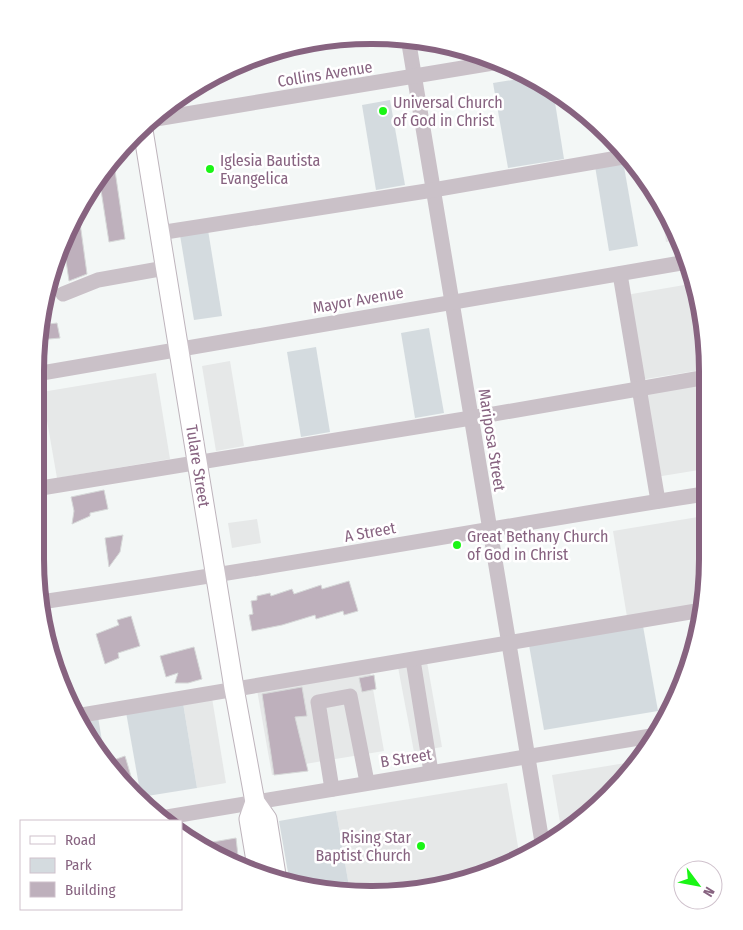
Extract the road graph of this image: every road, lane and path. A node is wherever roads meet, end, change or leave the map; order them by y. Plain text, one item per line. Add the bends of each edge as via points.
1 (409, 46) edge
2 (485, 64) edge
3 (414, 76) junction
4 (164, 118) edge
5 (144, 136) edge
6 (620, 158) edge
7 (433, 190) junction
8 (159, 234) junction
9 (681, 263) edge
10 (165, 268) junction
11 (620, 274) junction
12 (63, 294) dead end
13 (452, 302) junction
14 (180, 349) junction
15 (44, 373) edge
16 (699, 378) edge
17 (638, 389) junction
18 (471, 418) junction
19 (198, 462) junction
20 (44, 488) edge
21 (699, 495) edge
22 (658, 501) junction
23 (489, 528) junction
24 (217, 577) junction
25 (47, 601) edge
26 (695, 611) edge
27 (508, 643) junction
28 (413, 660) junction
29 (234, 688) junction
30 (84, 715) edge
31 (646, 737) edge
32 (527, 756) junction
33 (430, 772) junction
34 (367, 782) junction
35 (332, 789) junction
36 (255, 802) junction
37 (169, 817) edge
38 (541, 838) edge
39 (257, 865) edge
40 (276, 872) edge

1 - 3 street, Mariposa Street
2 - 3 street, Collins Avenue
3 - 4 street, Collins Avenue
3 - 7 street, Mariposa Street
5 - 8 main road, Tulare Street
6 - 7 street
7 - 8 street
7 - 13 street, Mariposa Street
8 - 10 main road, Tulare Street
9 - 11 street, Mayor Avenue
10 - 12 street via 98,280
10 - 14 main road, Tulare Street
11 - 13 street, Mayor Avenue
11 - 17 street
13 - 14 street, Mayor Avenue
13 - 18 street, Mariposa Street
14 - 15 street, Mayor Avenue
14 - 19 main road, Tulare Street
16 - 17 street
17 - 18 street
17 - 22 street
18 - 19 street
18 - 23 street, Mariposa Street
19 - 20 street
19 - 24 main road, Tulare Street
21 - 22 street, A Street
22 - 23 street, A Street
23 - 24 street, A Street
23 - 27 street, Mariposa Street
24 - 25 street, A Street
24 - 29 main road, Tulare Street
26 - 27 street
27 - 28 street
27 - 32 street, Mariposa Street
28 - 29 street
28 - 33 street
29 - 30 street
29 - 36 main road, Tulare Street
31 - 32 street, B Street
32 - 33 street, B Street
32 - 38 street, Mariposa Street
33 - 34 street, B Street
34 - 35 street, B Street
34 - 35 street via 350,696 318,702
35 - 36 street, B Street
36 - 37 street, B Street
36 - 39 main road, Tulare Street via 249,819
36 - 40 main road, Tulare Street via 267,819

